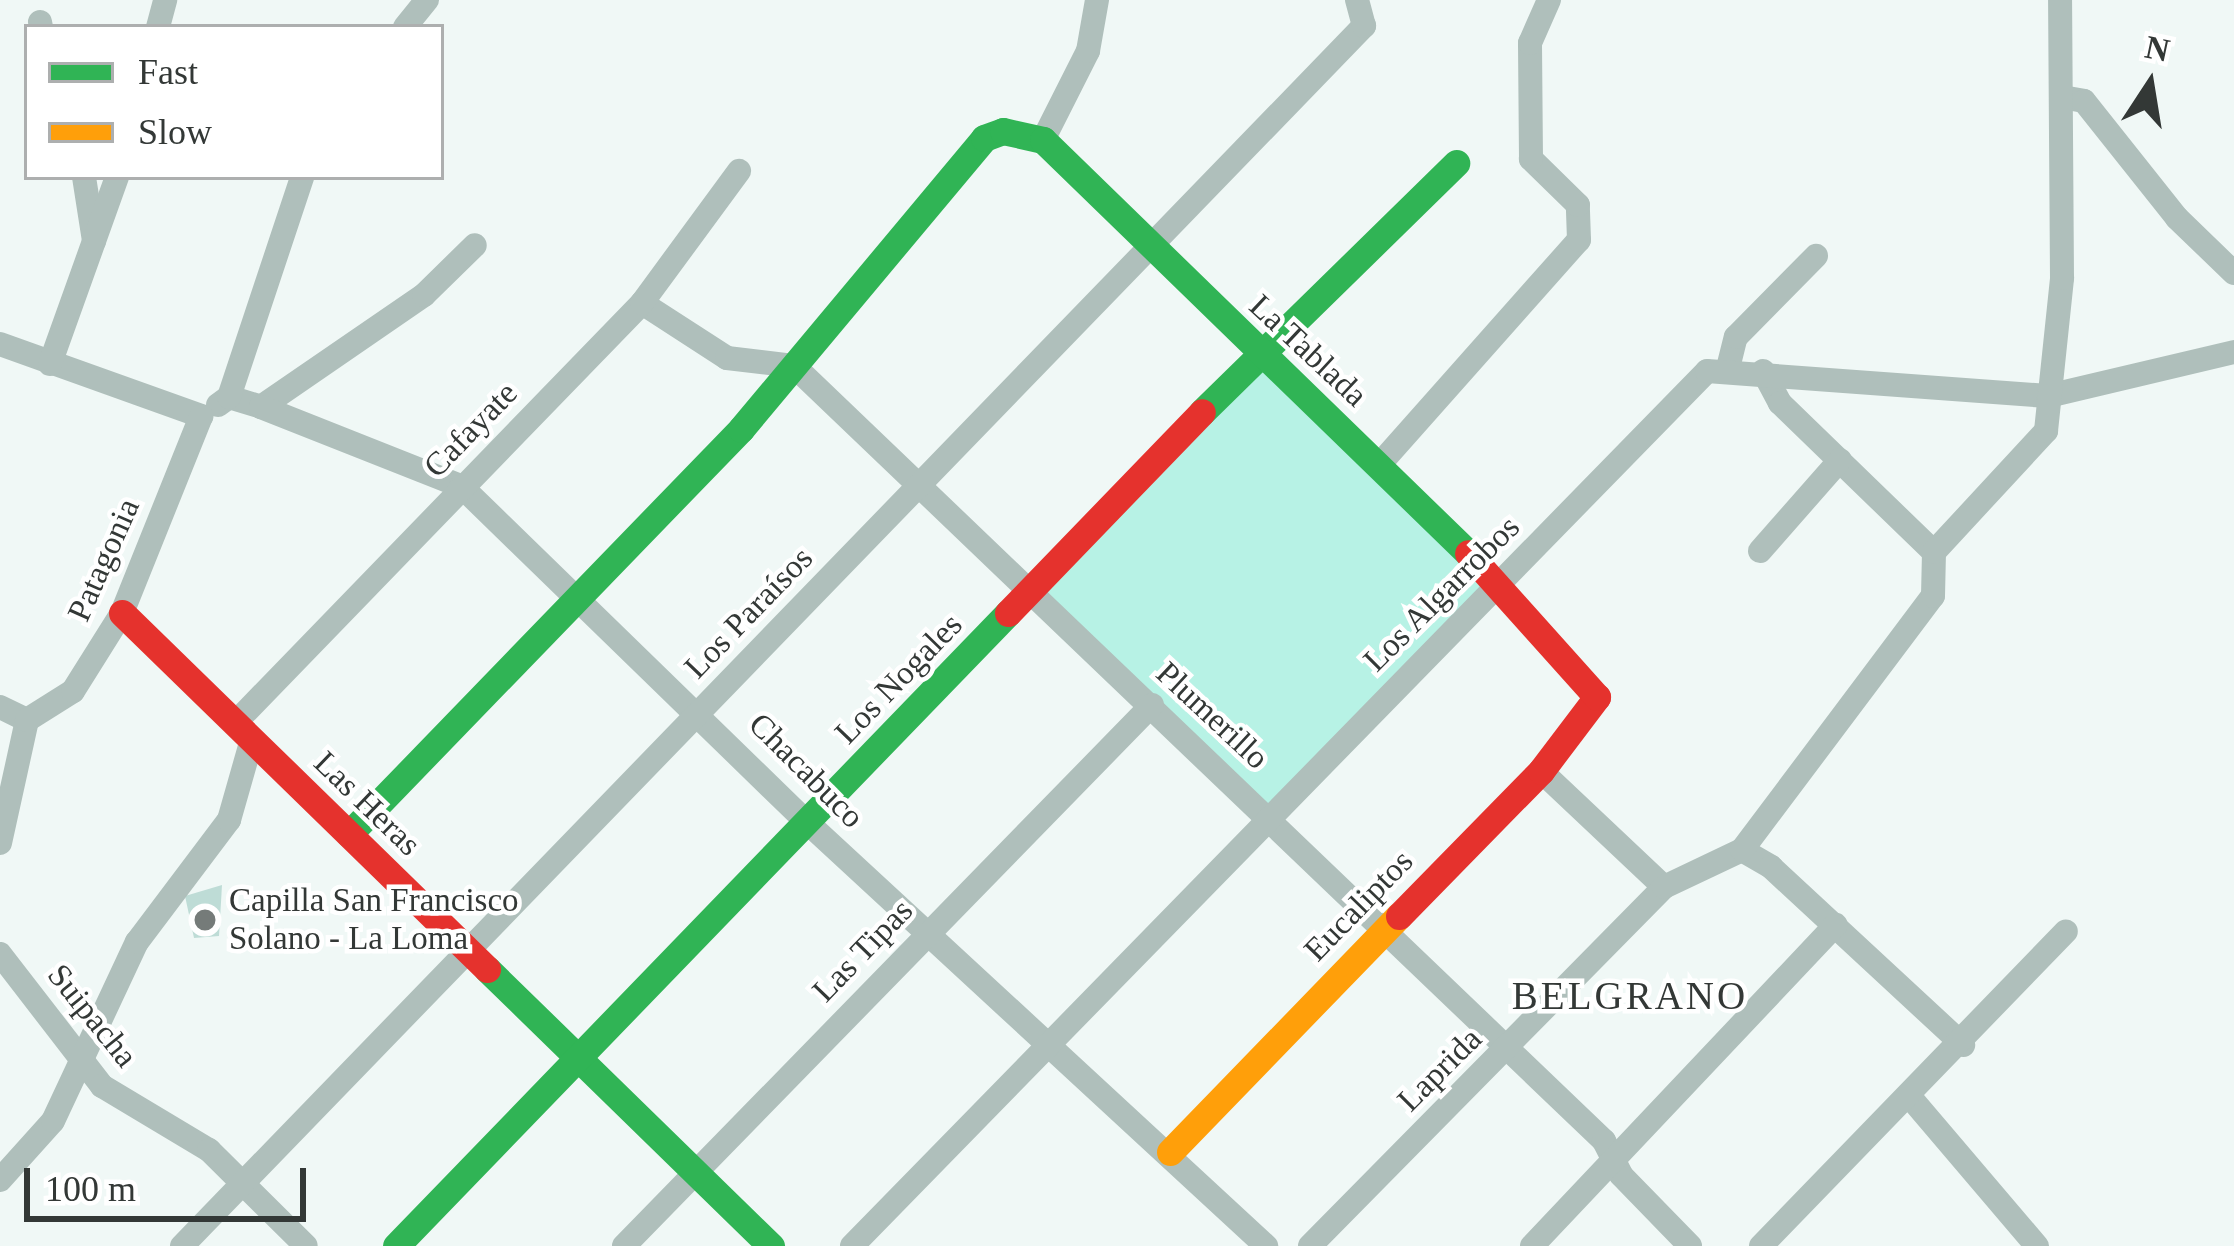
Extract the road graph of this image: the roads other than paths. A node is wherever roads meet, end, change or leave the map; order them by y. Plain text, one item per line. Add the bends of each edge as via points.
1 (427, 0) edge
2 (1096, 0) edge
3 (1357, 0) edge
4 (1549, 0) edge
5 (2060, 0) edge
6 (407, 24) edge
7 (2062, 97) junction
8 (1043, 140) junction
9 (1456, 163) dead end
10 (739, 171) dead end
11 (84, 180) edge
12 (116, 180) edge
13 (301, 180) edge
14 (94, 243) junction
15 (475, 245) dead end
16 (1147, 248) junction
17 (1816, 256) dead end
18 (2234, 274) edge
19 (642, 303) junction
20 (0, 344) edge
21 (2233, 354) edge
22 (1257, 355) junction
23 (50, 364) junction
24 (794, 366) junction
25 (1728, 368) junction
26 (1763, 371) junction
27 (2048, 396) junction
28 (230, 397) junction
29 (261, 407) junction
30 (201, 416) junction
31 (1840, 460) junction
32 (1379, 465) junction
33 (916, 485) junction
34 (461, 486) junction
35 (1760, 551) dead end
36 (1934, 552) junction
37 (1500, 585) junction
38 (574, 593) junction
39 (1030, 593) junction
40 (122, 613) junction
41 (1152, 706) junction
42 (1596, 706) joint
43 (0, 707) edge
44 (699, 712) junction
45 (27, 720) junction
46 (244, 733) junction
47 (1541, 771) junction
48 (1268, 814) junction
49 (810, 825) junction
50 (349, 834) junction
51 (0, 843) edge
52 (1742, 850) junction
53 (1664, 886) junction
54 (1837, 925) junction
55 (1384, 930) junction
56 (2066, 931) dead end
57 (927, 932) junction
58 (466, 952) junction
59 (2, 959) edge
60 (1051, 1041) junction
61 (1963, 1045) junction
62 (1508, 1049) junction
63 (575, 1062) junction
64 (83, 1065) junction
65 (1910, 1097) junction
66 (1169, 1152) junction
67 (1614, 1160) junction
68 (693, 1172) junction
69 (0, 1180) edge
70 (244, 1181) junction
71 (182, 1246) edge
72 (306, 1246) edge
73 (396, 1246) edge
74 (624, 1246) edge
75 (771, 1246) edge
76 (851, 1246) edge
77 (1266, 1246) edge
78 (1310, 1246) edge
79 (1532, 1246) edge
80 (1690, 1246) edge
81 (1761, 1246) edge
82 (2037, 1246) edge

1 - 6 street
2 - 8 street via 1088,51
3 - 16 street, Los Paraísos via 1364,26
4 - 32 street via 1530,43 1531,159 1578,205 1579,240
5 - 7 street
7 - 18 street via 2084,101 2177,218
7 - 27 street via 2062,278
8 - 16 street, La Tablada via 1063,152
8 - 24 street via 1003,131 984,139
9 - 22 street, Los Nogales
10 - 19 street, Cafayate
11 - 14 street
12 - 14 street
13 - 28 street
14 - 23 street
15 - 29 street via 424,295
16 - 22 street, La Tablada
16 - 33 street, Los Paraísos
17 - 25 street via 1736,337
19 - 24 street via 727,358
19 - 34 street, Cafayate
20 - 23 street
21 - 27 street
22 - 32 street, La Tablada
22 - 39 street, Los Nogales
23 - 30 street
24 - 33 street, Plumerillo
24 - 38 street
25 - 26 street
25 - 37 street, Los Algarrobos via 1707,370 1682,392
26 - 27 street
26 - 31 street via 1769,390
27 - 36 street via 2046,430
28 - 29 street, Chacabuco
28 - 30 street
29 - 34 street, Chacabuco
30 - 40 street, Patagonia
31 - 35 street
31 - 36 street
32 - 37 street, La Tablada
33 - 39 street, Plumerillo
33 - 44 street, Los Paraísos
34 - 38 street, Chacabuco
34 - 46 street, Cafayate
36 - 52 street via 1933,596
37 - 42 street, La Tablada via 1596,689
37 - 48 street, Los Algarrobos
38 - 44 street, Chacabuco
38 - 50 street
39 - 41 street, Plumerillo
39 - 49 street, Los Nogales
40 - 45 street, Patagonia via 73,691
40 - 46 street, Las Heras
41 - 48 street, Plumerillo
41 - 57 street, Las Tipas
42 - 47 street, Eucaliptos
43 - 45 street
44 - 49 street, Chacabuco
44 - 58 street, Los Paraísos
45 - 51 street
46 - 50 street, Las Heras
46 - 64 street, Cafayate via 229,820 137,943
47 - 53 street
47 - 55 street, Eucaliptos
48 - 55 street, Plumerillo
48 - 60 street, Los Algarrobos
49 - 57 street, Chacabuco
49 - 63 street, Los Nogales
50 - 58 street, Las Heras
52 - 53 street
52 - 54 street
53 - 62 street, Laprida
54 - 61 street
54 - 67 street
55 - 62 street, Plumerillo
55 - 66 street, Eucaliptos
56 - 61 street
57 - 60 street, Chacabuco
57 - 68 street, Las Tipas
58 - 63 street, Las Heras
58 - 70 street, Los Paraísos
59 - 64 street, Suipacha
60 - 66 street, Chacabuco
60 - 76 street, Los Algarrobos
61 - 65 street
62 - 67 street, Plumerillo
62 - 78 street, Laprida
63 - 68 street, Las Heras
63 - 73 street, Los Nogales
64 - 69 street, Cafayate via 53,1120
64 - 70 street, Suipacha via 123,1103 208,1150
65 - 81 street
65 - 82 street
66 - 77 street, Chacabuco
67 - 79 street
67 - 80 street, Plumerillo
68 - 74 street, Las Tipas
68 - 75 street, Las Heras
70 - 71 street, Los Paraísos
70 - 72 street, Suipacha

